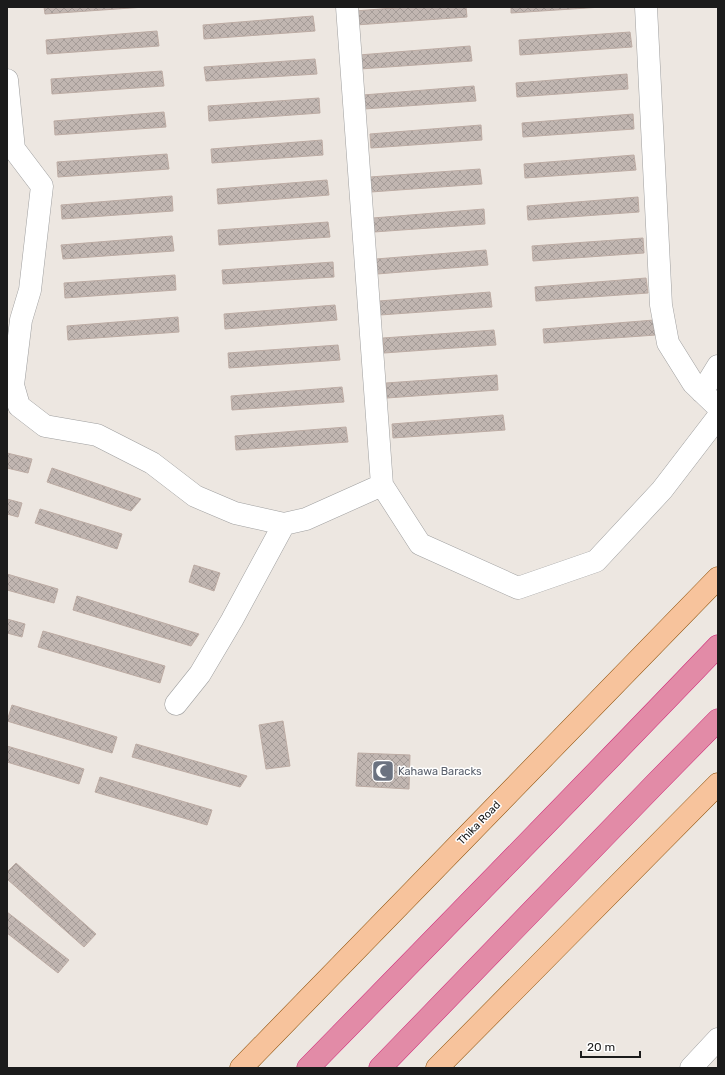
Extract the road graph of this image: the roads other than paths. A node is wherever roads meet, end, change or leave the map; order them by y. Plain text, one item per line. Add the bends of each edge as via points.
1 (347, 7) edge
2 (646, 7) edge
3 (7, 80) edge
4 (718, 366) edge
5 (702, 392) junction
6 (718, 407) edge
7 (718, 417) edge
8 (382, 485) junction
9 (284, 524) junction
10 (718, 578) edge
11 (718, 646) edge
12 (176, 704) dead end
13 (718, 720) edge
14 (718, 784) edge
15 (718, 1039) edge
16 (241, 1068) edge
17 (308, 1068) edge
18 (380, 1068) edge
19 (437, 1068) edge
20 (691, 1068) edge

1 - 8 street
2 - 5 street via 662,305 668,343 693,383
3 - 9 street via 14,149 42,186 30,290 20,320 13,385 19,406 44,426 96,435 152,463 195,496 208,502 235,513
4 - 5 street
5 - 6 street
7 - 8 street via 662,490 596,561 518,588 420,544
8 - 9 street via 306,519
9 - 12 street via 200,674
10 - 16 main road, Thika Road
11 - 17 highway
13 - 18 highway
14 - 19 main road
15 - 20 street

